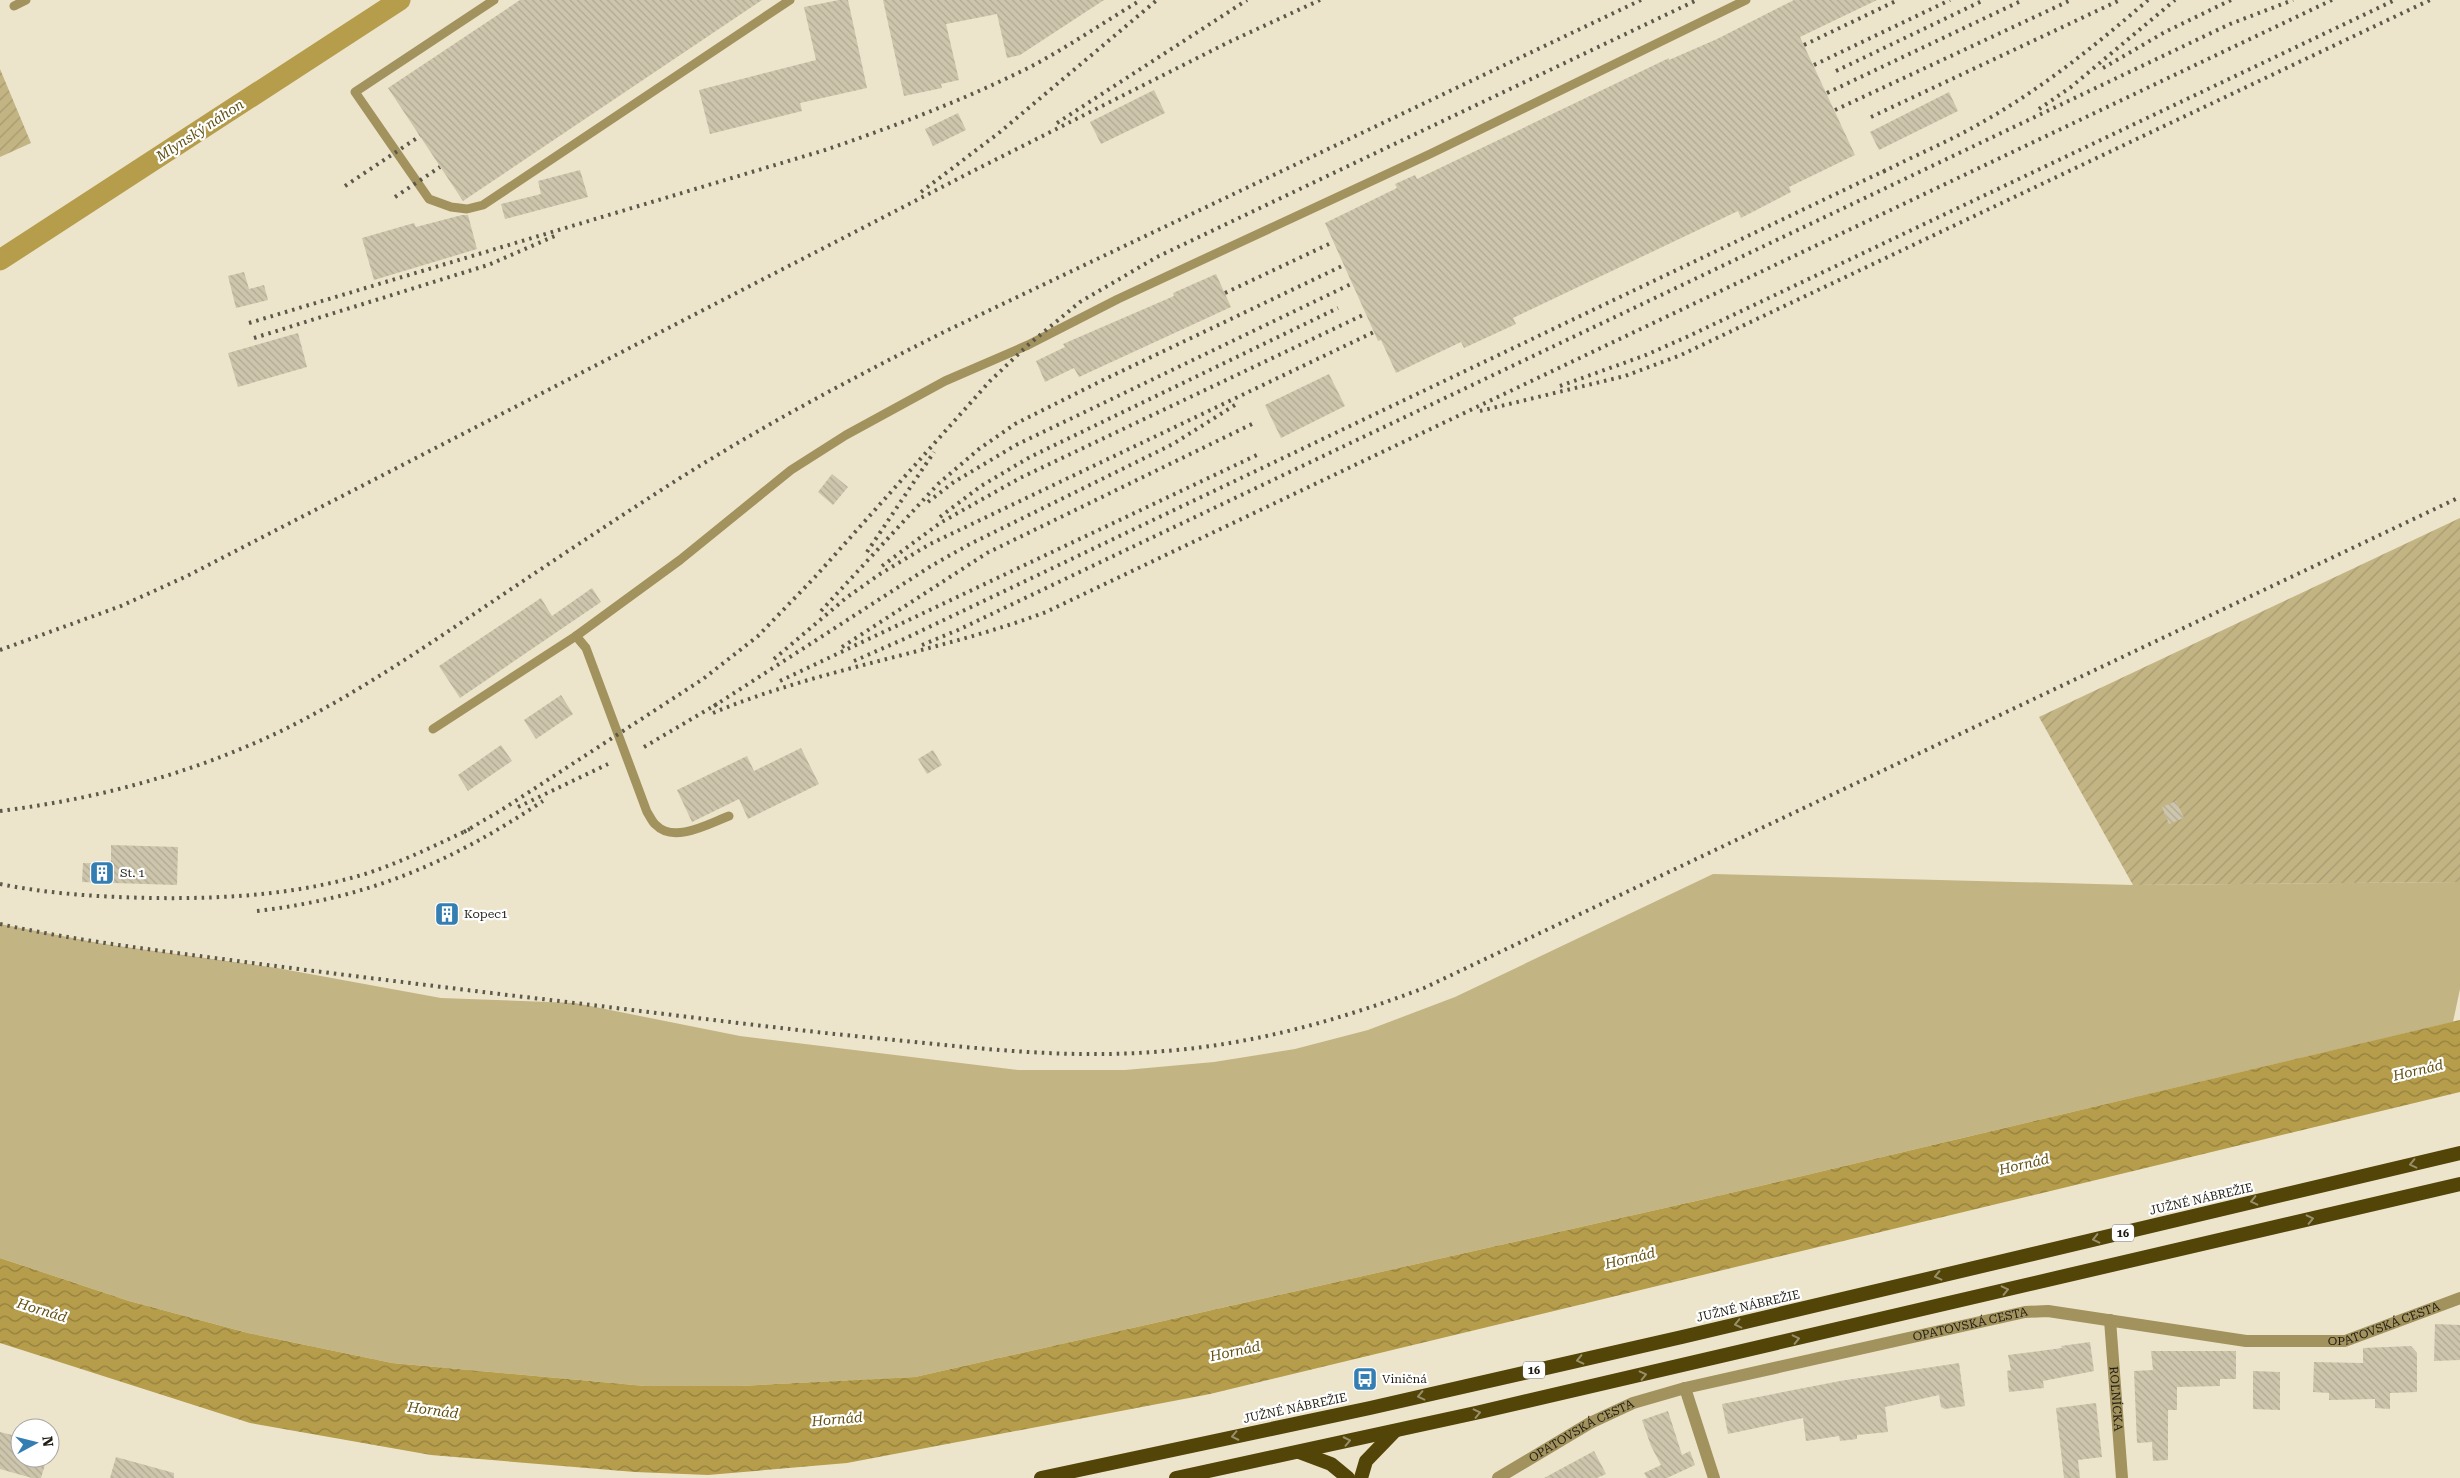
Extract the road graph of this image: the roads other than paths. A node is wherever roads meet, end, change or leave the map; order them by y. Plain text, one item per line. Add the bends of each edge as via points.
1 (26, 0) edge
2 (494, 0) edge
3 (790, 0) edge
4 (1746, 0) edge
5 (14, 6) dead end
6 (576, 636) junction
7 (433, 729) dead end
8 (729, 816) dead end
9 (2460, 1153) edge
10 (2460, 1184) edge
11 (2460, 1298) edge
12 (2110, 1320) junction
13 (1685, 1388) junction
14 (1396, 1430) junction
15 (1299, 1452) junction
16 (1041, 1478) edge
17 (1176, 1478) edge
18 (1348, 1478) edge
19 (1361, 1478) edge
20 (1498, 1478) edge
21 (1714, 1478) edge
22 (2122, 1478) edge

1 - 5 lane
2 - 3 lane via 356,92 428,199 451,207 466,209 482,205
4 - 6 lane via 1421,158 1118,298 1028,345 945,381 855,430 791,470 680,560
6 - 7 lane
6 - 8 lane via 586,648 647,812 656,826 671,833 690,831
9 -> 16 highway, JUŽNÉ NÁBREŽIE / 16 via 1673,1339
14 -> 10 highway, 16
11 - 12 street, OPATOVSKÁ CESTA via 2345,1341 2246,1341
12 - 13 street, OPATOVSKÁ CESTA via 2048,1311 2025,1312
12 - 22 street, ROĽNÍCKA
13 - 20 street, OPATOVSKÁ CESTA via 1633,1403 1590,1423
13 - 21 street
15 -> 14 highway, 16
14 - 19 highway via 1366,1461
15 - 17 highway, 16
15 - 18 highway via 1331,1464

